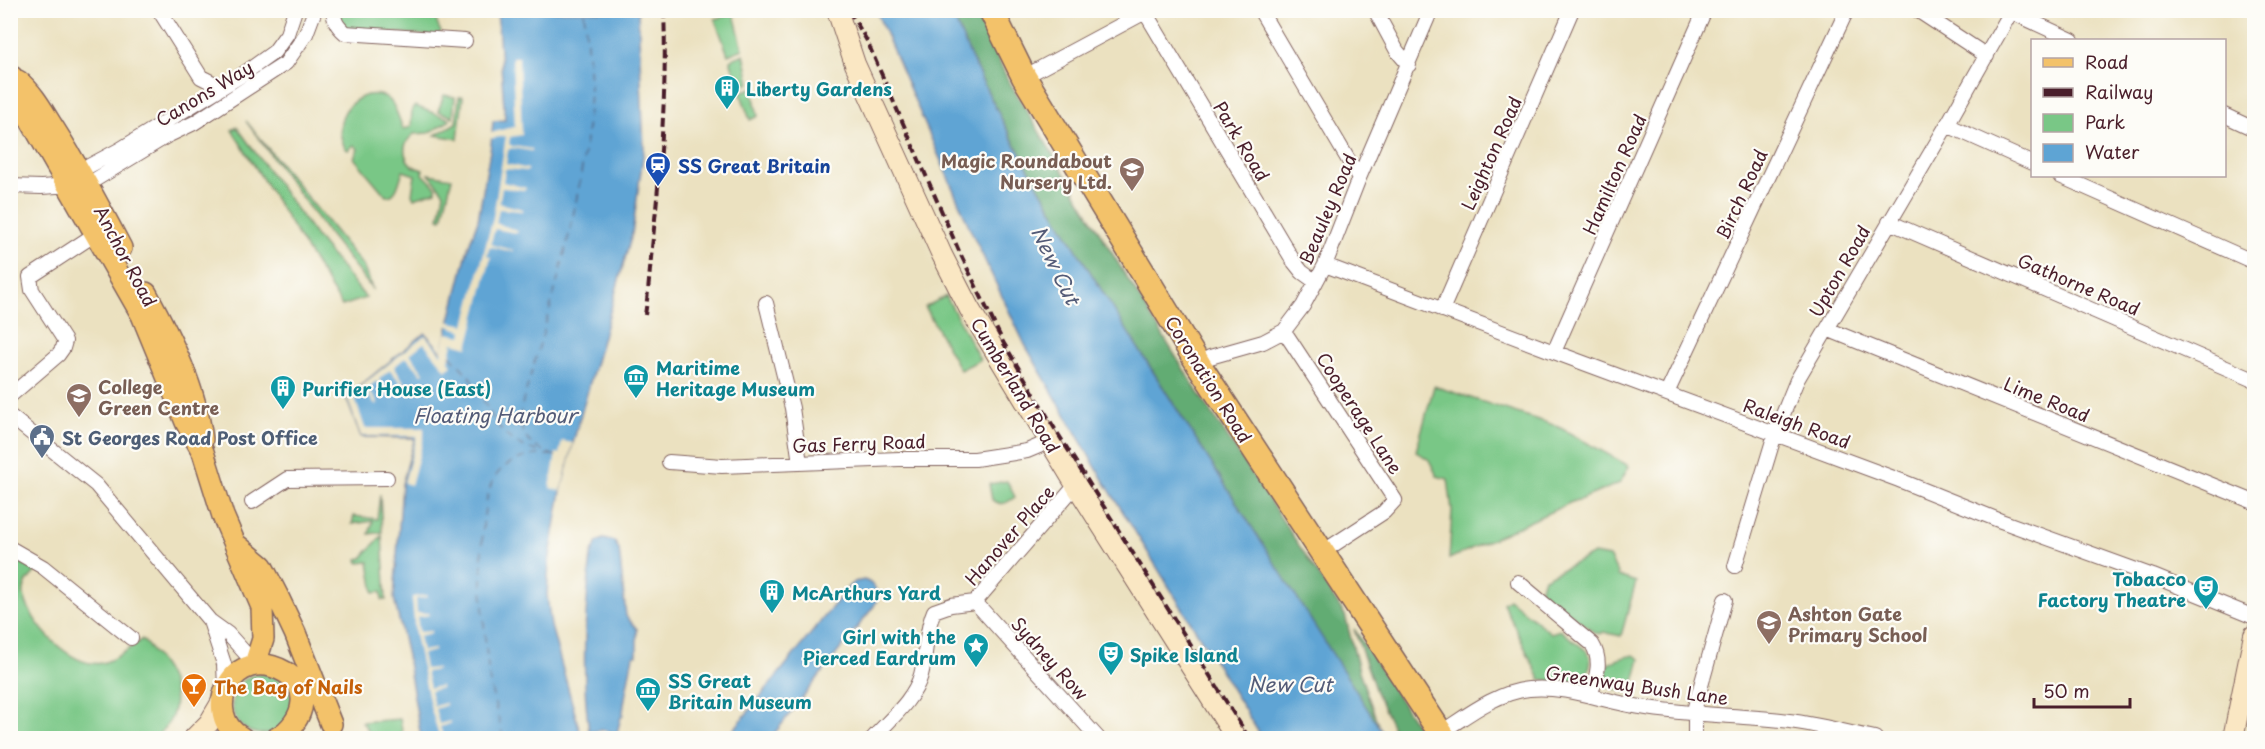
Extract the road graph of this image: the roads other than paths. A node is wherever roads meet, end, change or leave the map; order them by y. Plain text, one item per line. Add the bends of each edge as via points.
1 (159, 10) edge
2 (295, 10) edge
3 (315, 10) edge
4 (333, 10) edge
5 (837, 10) edge
6 (991, 10) edge
7 (1260, 10) edge
8 (1375, 10) edge
9 (1431, 10) edge
10 (1572, 10) edge
11 (1706, 10) edge
12 (1847, 10) edge
13 (1917, 10) edge
14 (2013, 10) edge
15 (1139, 13) edge
16 (2070, 39) edge
17 (465, 41) dead end
18 (1987, 56) junction
19 (1409, 66) junction
20 (11, 76) edge
21 (1024, 77) junction
22 (214, 84) dead end
23 (2226, 116) edge
24 (1947, 125) junction
25 (2254, 129) edge
26 (2031, 163) edge
27 (2062, 177) edge
28 (1359, 178) junction
29 (71, 181) junction
30 (10, 186) edge
31 (1889, 222) junction
32 (97, 233) junction
33 (2254, 262) edge
34 (1325, 265) junction
35 (1316, 282) junction
36 (766, 303) dead end
37 (1442, 310) junction
38 (1827, 329) junction
39 (1284, 331) junction
40 (1554, 352) junction
41 (1199, 365) junction
42 (2254, 380) edge
43 (1667, 393) junction
44 (10, 396) edge
45 (12, 420) edge
46 (1775, 434) junction
47 (1048, 439) junction
48 (203, 452) junction
49 (669, 462) dead end
50 (800, 463) junction
51 (387, 478) dead end
52 (1076, 485) junction
53 (252, 502) dead end
54 (2254, 502) edge
55 (235, 543) junction
56 (10, 548) edge
57 (1321, 553) junction
58 (1735, 566) dead end
59 (1518, 582) dead end
60 (1725, 600) dead end
61 (975, 602) junction
62 (262, 607) junction
63 (2254, 617) edge
64 (210, 621) junction
65 (2254, 635) edge
66 (131, 638) dead end
67 (255, 664) junction
68 (300, 686) junction
69 (224, 696) junction
70 (1590, 696) junction
71 (1694, 714) junction
72 (337, 731) edge
73 (1811, 731) edge
74 (1442, 736) edge
75 (194, 738) edge
76 (242, 738) edge
77 (277, 738) edge
78 (873, 738) edge
79 (1098, 738) edge
80 (1236, 738) edge
81 (1695, 738) edge
82 (1875, 738) edge
83 (2233, 738) edge

1 - 22 street via 201,77
2 - 29 street, Canons Way via 287,34 274,52
3 - 29 street, Canons Way via 302,41 279,68 194,123
4 - 17 street via 338,27 345,33
5 - 47 street, Cumberland Road via 855,64 942,255 993,350
6 - 21 highway, Coronation Road
7 - 28 street
8 - 19 street
9 - 19 street, Beauley Road
10 - 37 street, Leighton Road
11 - 40 street, Hamilton Road
12 - 43 street, Birch Road
13 - 18 street
14 - 16 street
14 - 18 street, Upton Road
15 - 21 street
15 - 35 street, Park Road via 1294,262
18 - 24 street, Upton Road
19 - 28 street, Beauley Road
20 - 29 main road, Anchor Road via 18,98
21 - 41 highway, Coronation Road
23 - 25 street
24 - 26 street
24 - 31 street, Upton Road
27 - 33 street
28 - 34 street, Beauley Road
29 - 30 street via 40,187
29 - 32 main road, Anchor Road
29 - 48 main road, Anchor Road via 178,356 199,414
31 - 38 street, Upton Road
31 - 42 street, Gathorne Road
32 - 44 street via 30,277 32,290 65,341 63,348
32 - 48 main road, Anchor Road via 142,315 186,422
34 - 35 street, Beauley Road
34 - 37 street, Raleigh Road
35 - 39 street, Beauley Road
36 - 50 street via 792,408
37 - 40 street, Raleigh Road
38 - 46 street, Upton Road via 1797,380
38 - 54 street, Lime Road
39 - 41 street, Beauley Road via 1263,342 1210,357
39 - 57 street, Cooperage Lane via 1395,500 1384,512
40 - 43 street, Raleigh Road
41 - 57 highway, Coronation Road
43 - 46 street, Raleigh Road
45 - 64 street via 96,485
46 - 58 street, Upton Road
46 - 63 street, Raleigh Road
47 - 50 street, Gas Ferry Road via 1027,451 975,459
47 - 52 street, Cumberland Road
48 - 55 main road, Anchor Road
49 - 50 street, Gas Ferry Road via 722,466
51 - 53 street via 287,479
52 - 61 street, Hanover Place
52 - 80 street, Cumberland Road
55 - 62 main road, Anchor Road
55 - 72 main road via 262,566
56 - 66 street via 43,567
57 - 74 highway, Coronation Road
59 - 70 street via 1592,644 1598,654 1597,676
60 - 71 street
61 - 78 street, Hanover Place via 934,610 927,626 926,652 916,686
61 - 79 street, Sydney Row
62 - 67 main road, Anchor Road via 263,639
62 - 68 main road via 279,633
64 - 67 street via 228,634
64 - 69 street via 224,664
65 - 83 street
67 - 68 main road via 283,671
67 - 69 main road via 236,675
68 - 72 main road via 311,705
68 - 77 main road via 299,714
69 - 75 street via 209,723
69 - 76 main road via 226,722
70 - 71 street, Greenway Bush Lane
70 - 74 street, Greenway Bush Lane via 1539,689 1505,694 1486,703
71 - 73 street, Greenway Bush Lane via 1781,720
71 - 81 street
73 - 82 street, Greenway Bush Lane

